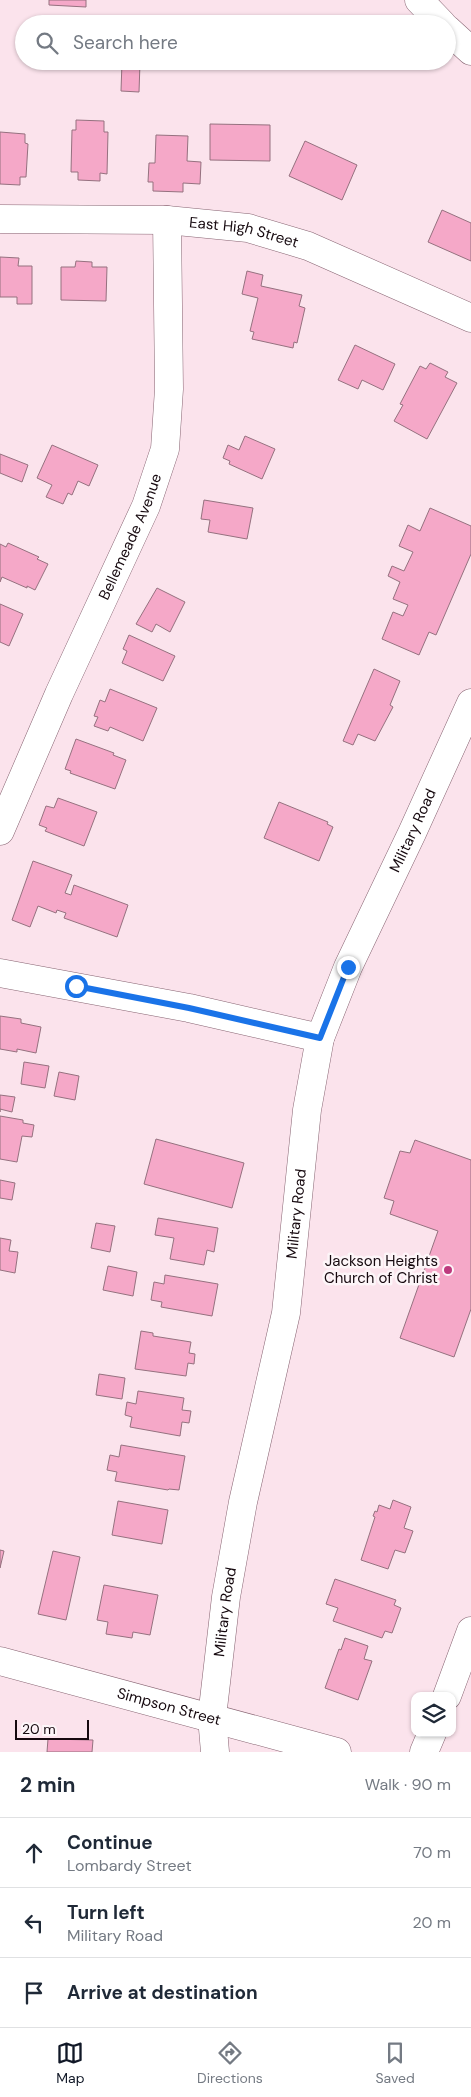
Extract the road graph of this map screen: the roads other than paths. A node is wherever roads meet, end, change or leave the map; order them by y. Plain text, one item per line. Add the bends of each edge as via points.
1 (419, 0) edge
2 (433, 15) edge
3 (456, 37) edge
4 (471, 51) edge
5 (0, 218) edge
6 (167, 220) junction
7 (471, 318) edge
8 (471, 702) edge
9 (0, 831) edge
10 (0, 973) edge
11 (320, 1038) junction
12 (471, 1631) edge
13 (0, 1661) edge
14 (448, 1692) edge
15 (212, 1717) junction
16 (430, 1737) edge
17 (215, 1752) edge
18 (337, 1752) edge
19 (424, 1752) edge

1 - 2 street
3 - 4 street
5 - 6 street, East High Street
6 - 7 street, East High Street via 248,228 308,246
6 - 9 street, Bellemeade Avenue via 169,389 165,449 146,506
8 - 11 street, Military Road via 348,967
10 - 11 street via 189,1008
11 - 15 street, Military Road via 307,1110 286,1313 243,1502 226,1597
12 - 14 street
13 - 15 street, Simpson Street
15 - 17 street, Military Road
15 - 18 street, Simpson Street
16 - 19 street

